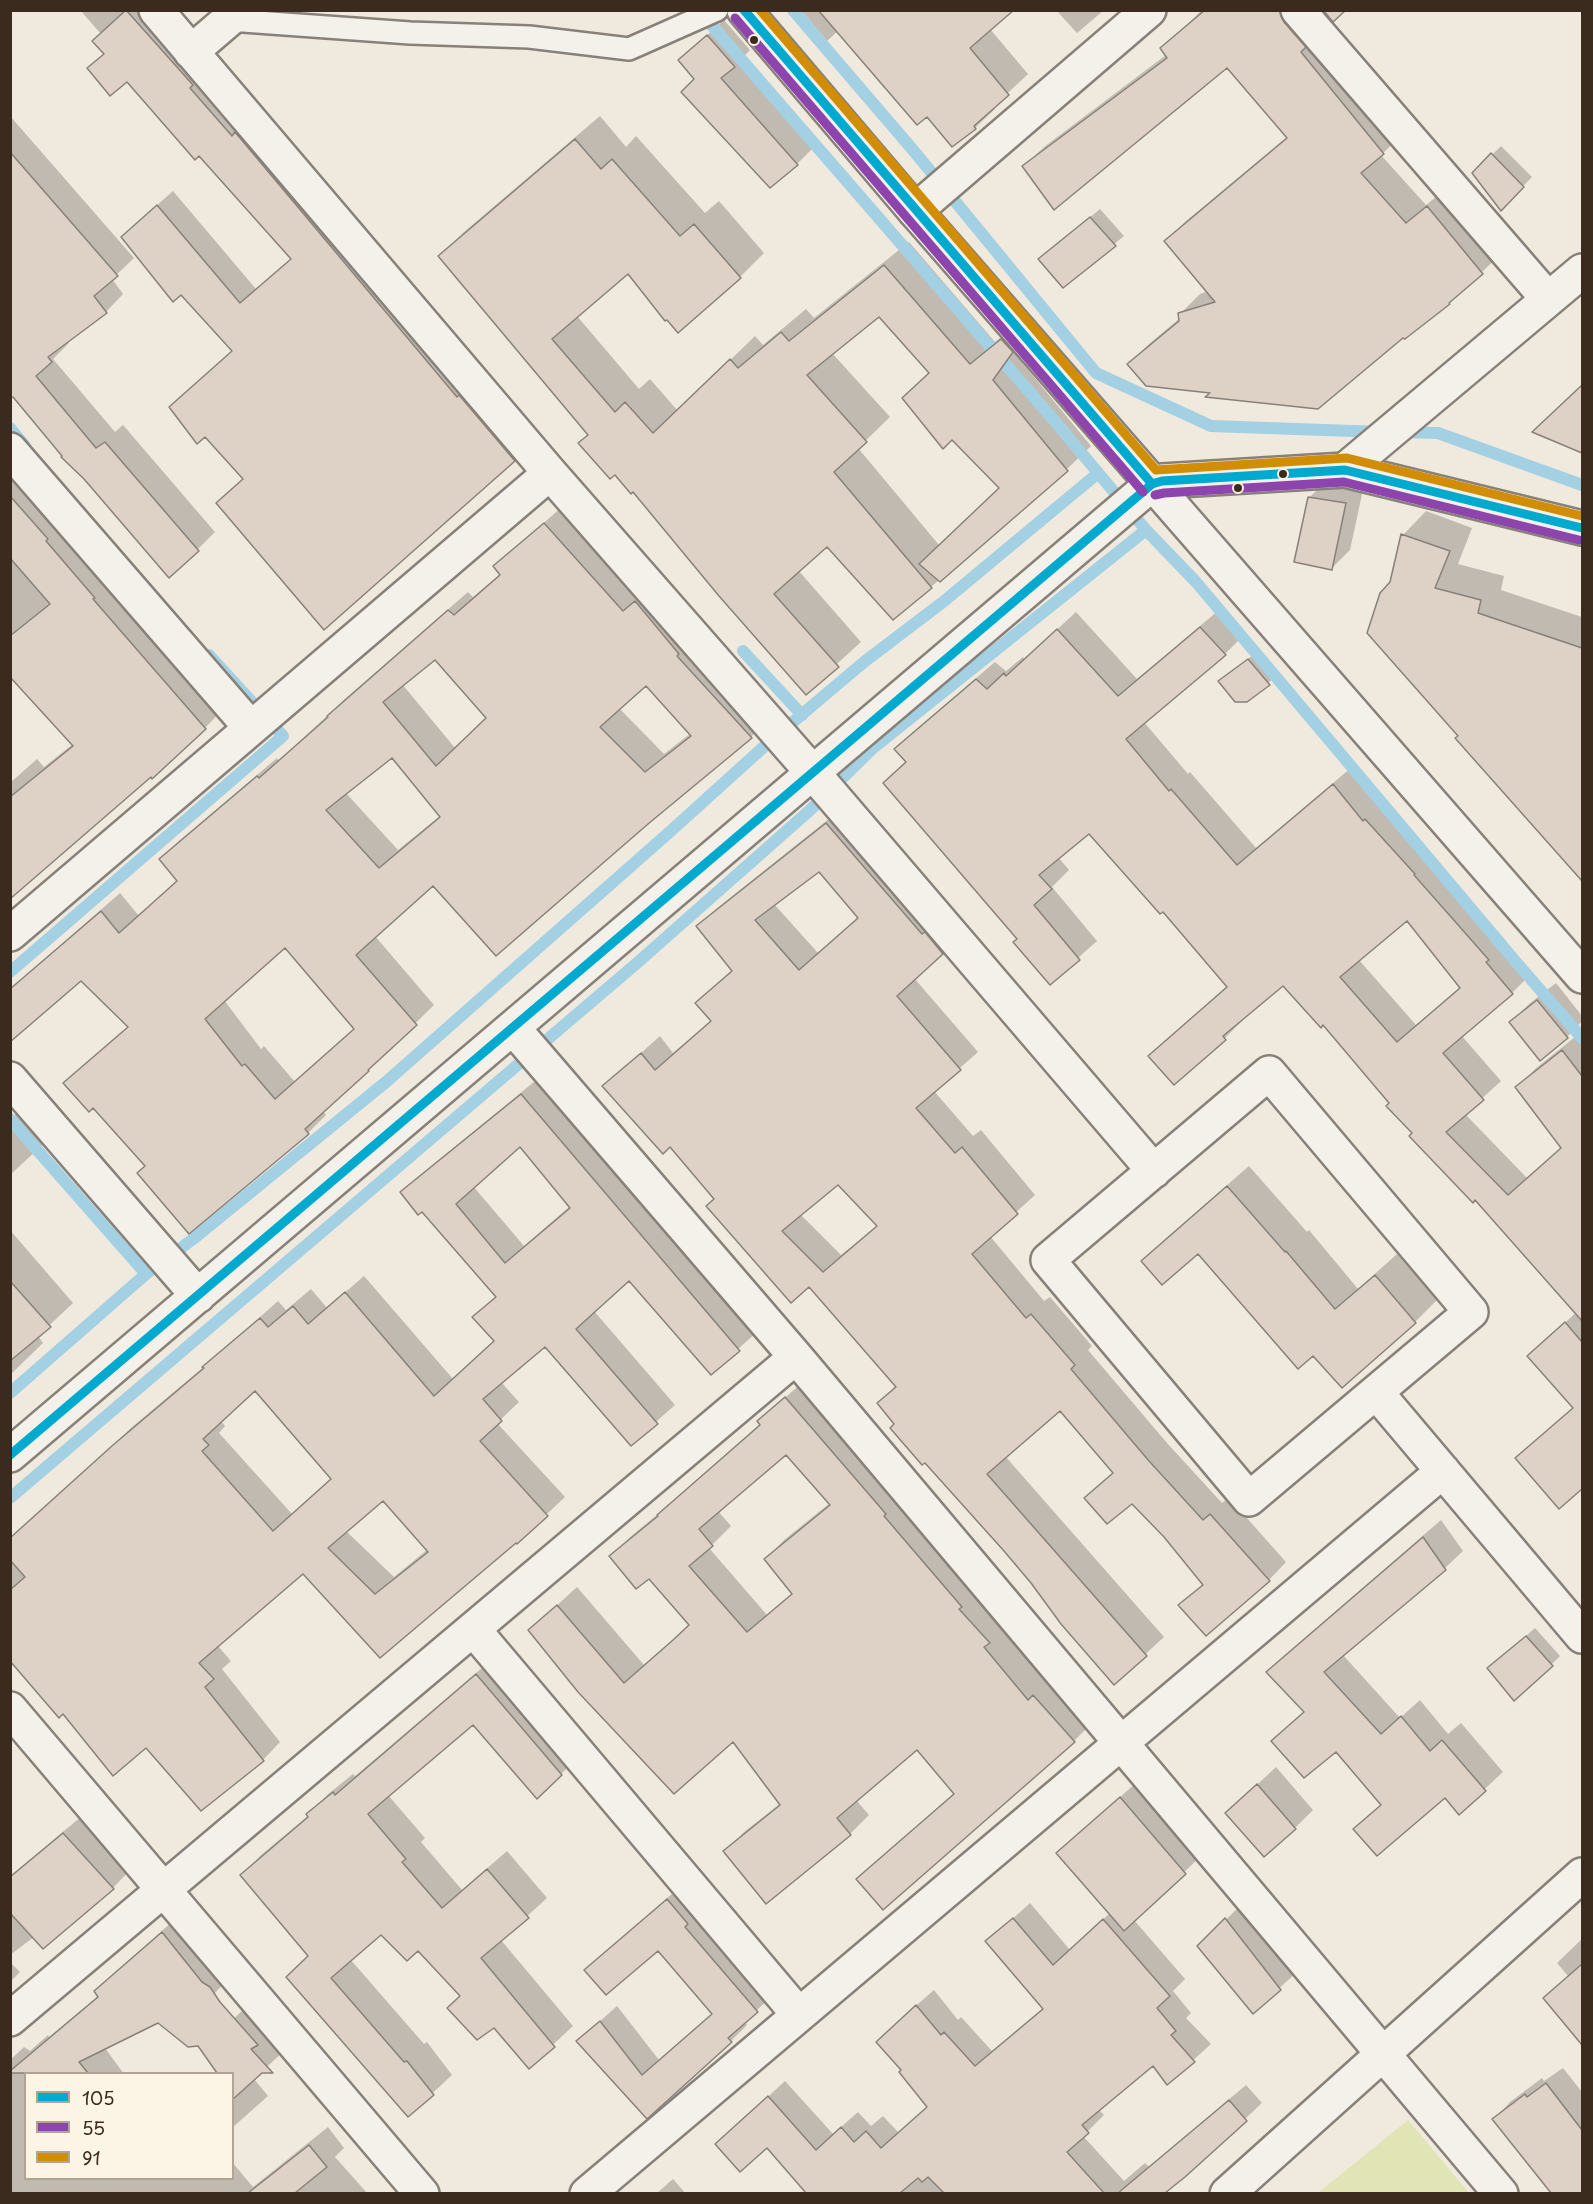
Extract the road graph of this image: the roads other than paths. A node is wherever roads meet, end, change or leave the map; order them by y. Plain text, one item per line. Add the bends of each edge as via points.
1 (156, 10) edge
2 (717, 10) edge
3 (744, 10) edge
4 (1149, 10) edge
5 (1298, 10) edge
6 (234, 15) edge
7 (191, 52) junction
8 (915, 211) junction
9 (1582, 272) edge
10 (1548, 299) junction
11 (10, 450) edge
12 (1345, 470) junction
13 (550, 473) junction
14 (1152, 484) junction
15 (1582, 528) edge
16 (251, 728) junction
17 (813, 773) junction
18 (10, 934) edge
19 (1582, 976) edge
20 (513, 1028) junction
21 (10, 1079) edge
22 (1154, 1171) junction
23 (198, 1296) junction
24 (796, 1357) junction
25 (1376, 1392) junction
26 (10, 1455) edge
27 (1443, 1471) junction
28 (473, 1629) junction
29 (1582, 1636) edge
30 (10, 1709) edge
31 (1122, 1743) junction
32 (1582, 1875) edge
33 (165, 1888) junction
34 (799, 2015) junction
35 (10, 2019) edge
36 (1384, 2055) junction
37 (422, 2193) edge
38 (587, 2193) edge
39 (1227, 2193) edge
40 (1501, 2193) edge

1 - 7 street
2 - 6 lane via 629,49 529,37 410,33
3 - 8 street
4 - 8 street
5 - 10 street
6 - 7 street
7 - 13 street
8 - 14 street
9 - 10 street
10 - 12 street
11 - 16 street
12 - 14 street
12 - 15 street
13 - 16 street
13 - 17 street
14 - 17 street
14 - 19 street
16 - 18 street
17 - 20 street
17 - 22 street
20 - 23 street
20 - 24 street
21 - 23 street
22 - 25 street via 1269,1073 1471,1312
22 - 25 street via 1048,1260 1249,1499
23 - 26 street
24 - 28 street
24 - 31 street
25 - 27 street
27 - 29 street
27 - 31 street
28 - 33 street
28 - 34 street
30 - 33 street
31 - 34 street
31 - 36 street
32 - 36 street
33 - 35 street
33 - 37 street
34 - 38 street
36 - 39 street
36 - 40 street

